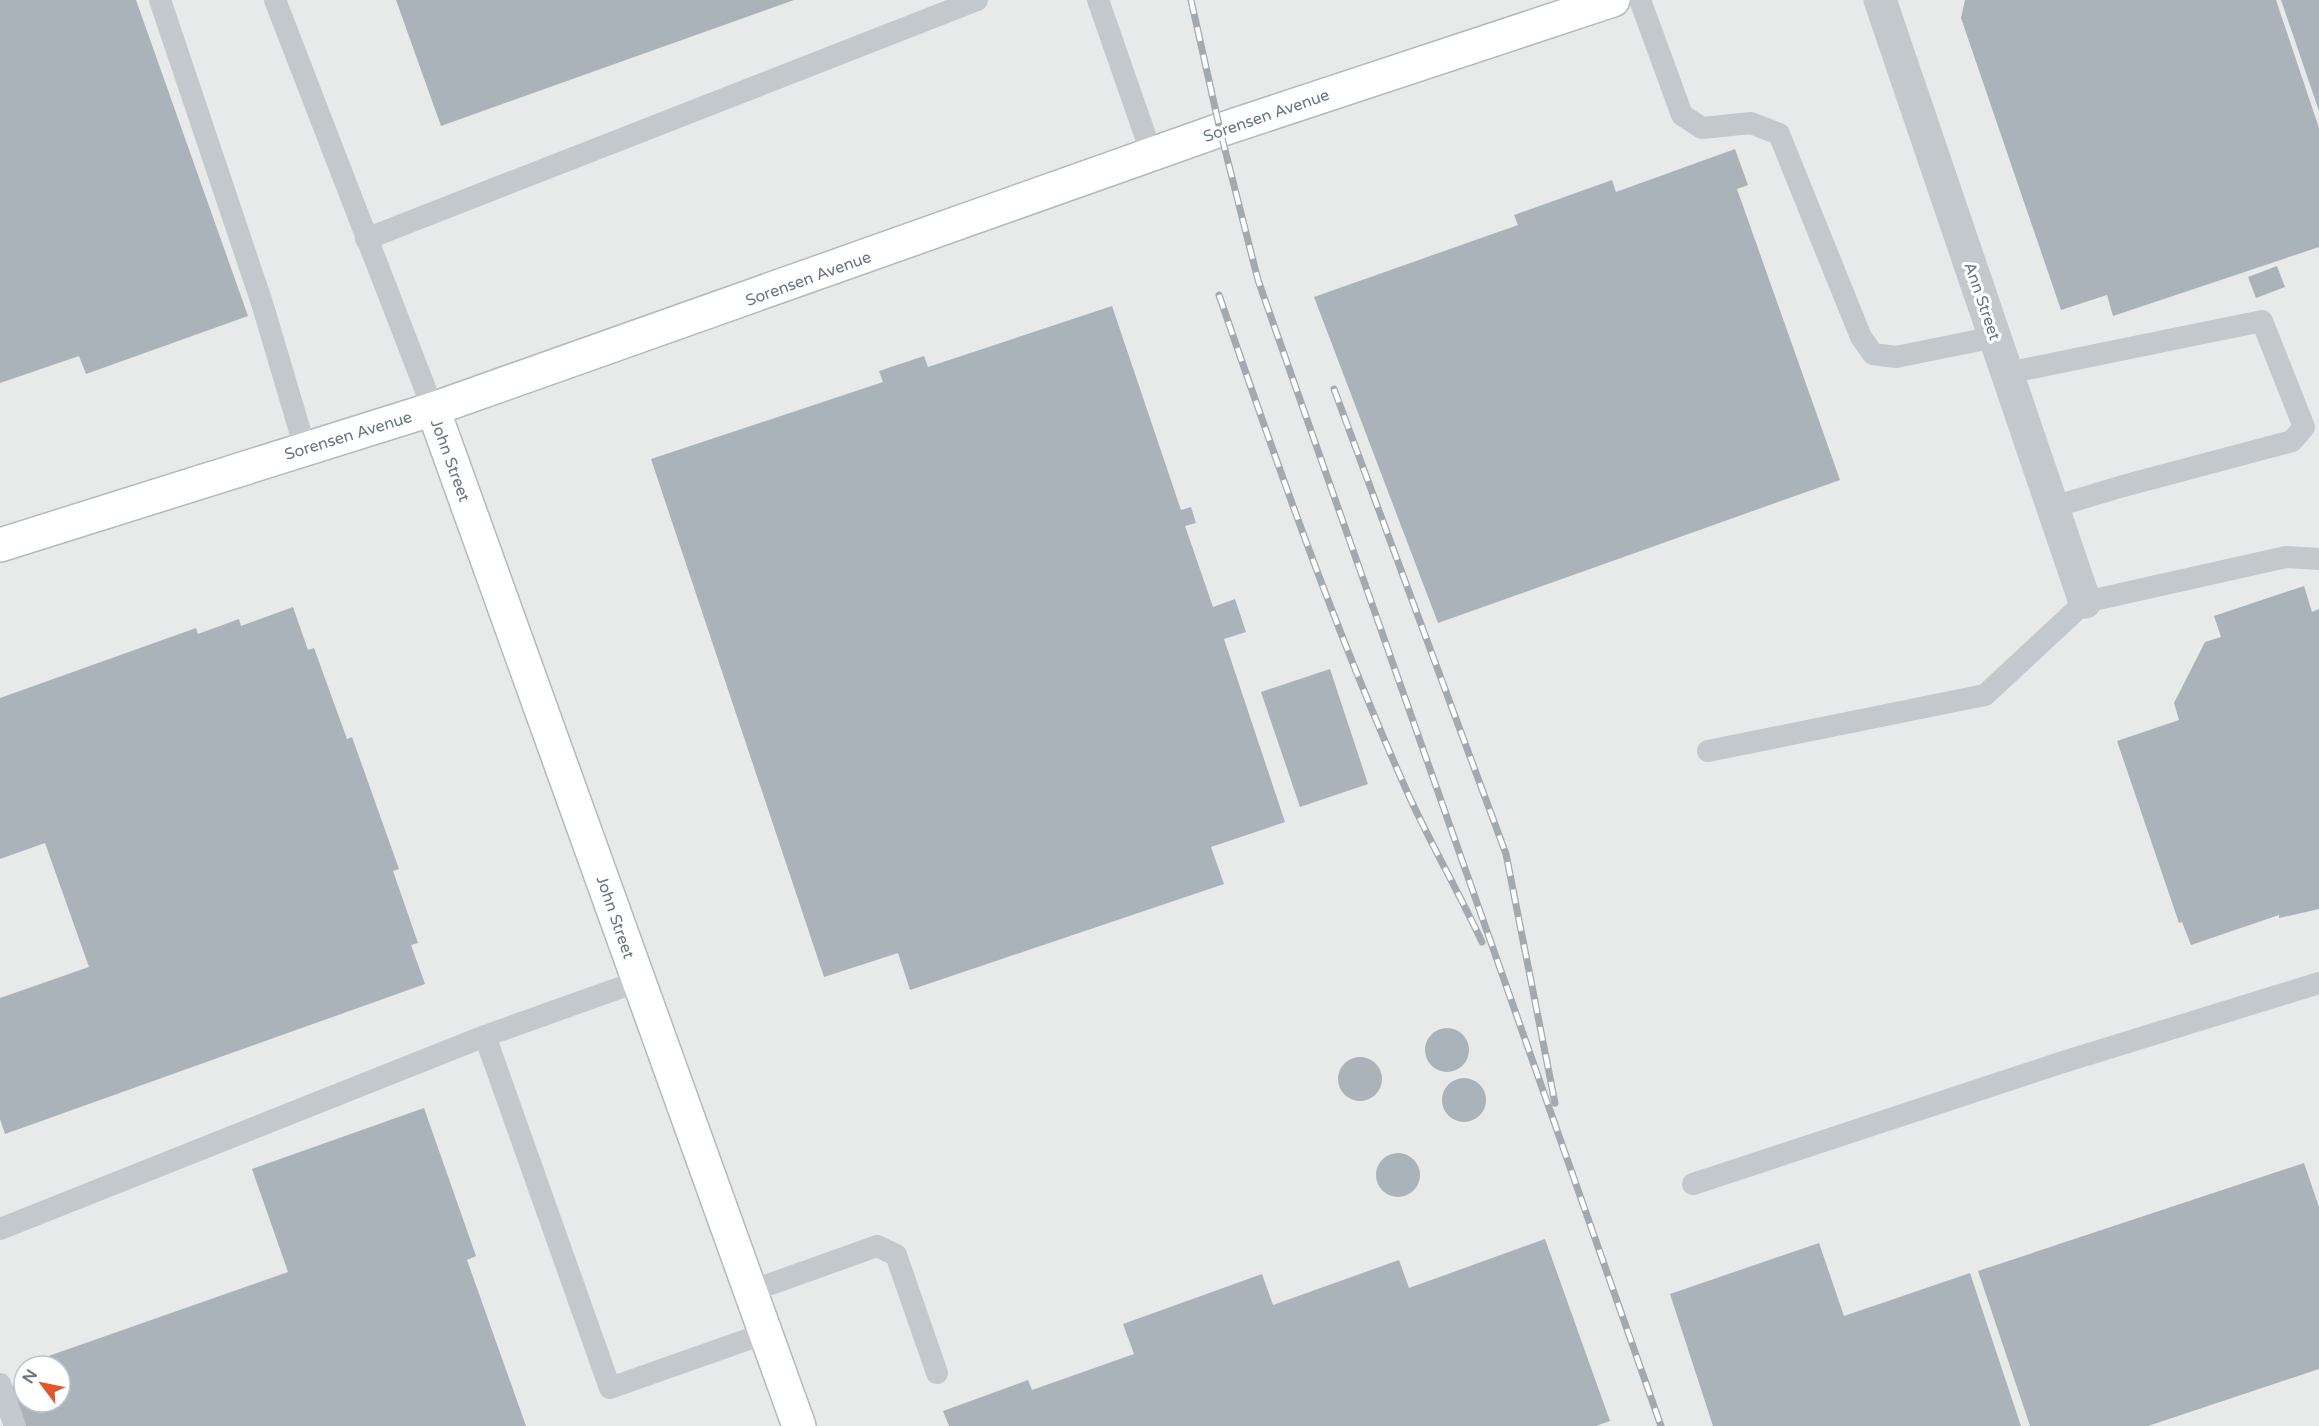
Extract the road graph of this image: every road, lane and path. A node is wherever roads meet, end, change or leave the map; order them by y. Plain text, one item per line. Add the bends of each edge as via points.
1 (160, 0) edge
2 (275, 0) edge
3 (977, 0) edge
4 (1098, 0) edge
5 (1613, 0) edge
6 (1640, 0) edge
7 (1880, 0) edge
8 (1152, 155) junction
9 (366, 238) junction
10 (1995, 337) junction
11 (2007, 373) junction
12 (433, 409) junction
13 (305, 448) junction
14 (2053, 507) junction
15 (0, 545) edge
16 (2319, 559) edge
17 (2085, 602) junction
18 (1708, 752) dead end
19 (639, 981) junction
20 (2318, 986) edge
21 (485, 1036) junction
22 (1693, 1184) dead end
23 (0, 1229) edge
24 (751, 1292) junction
25 (766, 1333) junction
26 (937, 1373) dead end
27 (0, 1384) edge
28 (15, 1426) edge
29 (799, 1426) edge

1 - 13 lane via 252,271
2 - 9 lane
3 - 9 lane
4 - 8 lane
5 - 8 street, Sorensen Avenue
6 - 10 lane via 1682,115 1702,128 1750,123 1779,134 1856,327 1873,354 1896,357
7 - 10 street, Ann Street
8 - 12 street, Sorensen Avenue
9 - 12 lane
10 - 11 street, Ann Street
11 - 14 street, Ann Street
11 - 14 lane via 2262,321 2304,427 2292,441
12 - 13 street, Sorensen Avenue
12 - 19 street, John Street
13 - 15 street, Sorensen Avenue
14 - 17 street, Ann Street
16 - 17 lane via 2286,557
17 - 18 lane via 1985,695
19 - 21 lane
19 - 24 street, John Street
20 - 22 lane via 2060,1062
21 - 23 lane
21 - 25 lane via 610,1388
24 - 25 street, John Street
24 - 26 lane via 877,1246 896,1255
25 - 29 street, John Street
27 - 28 lane

